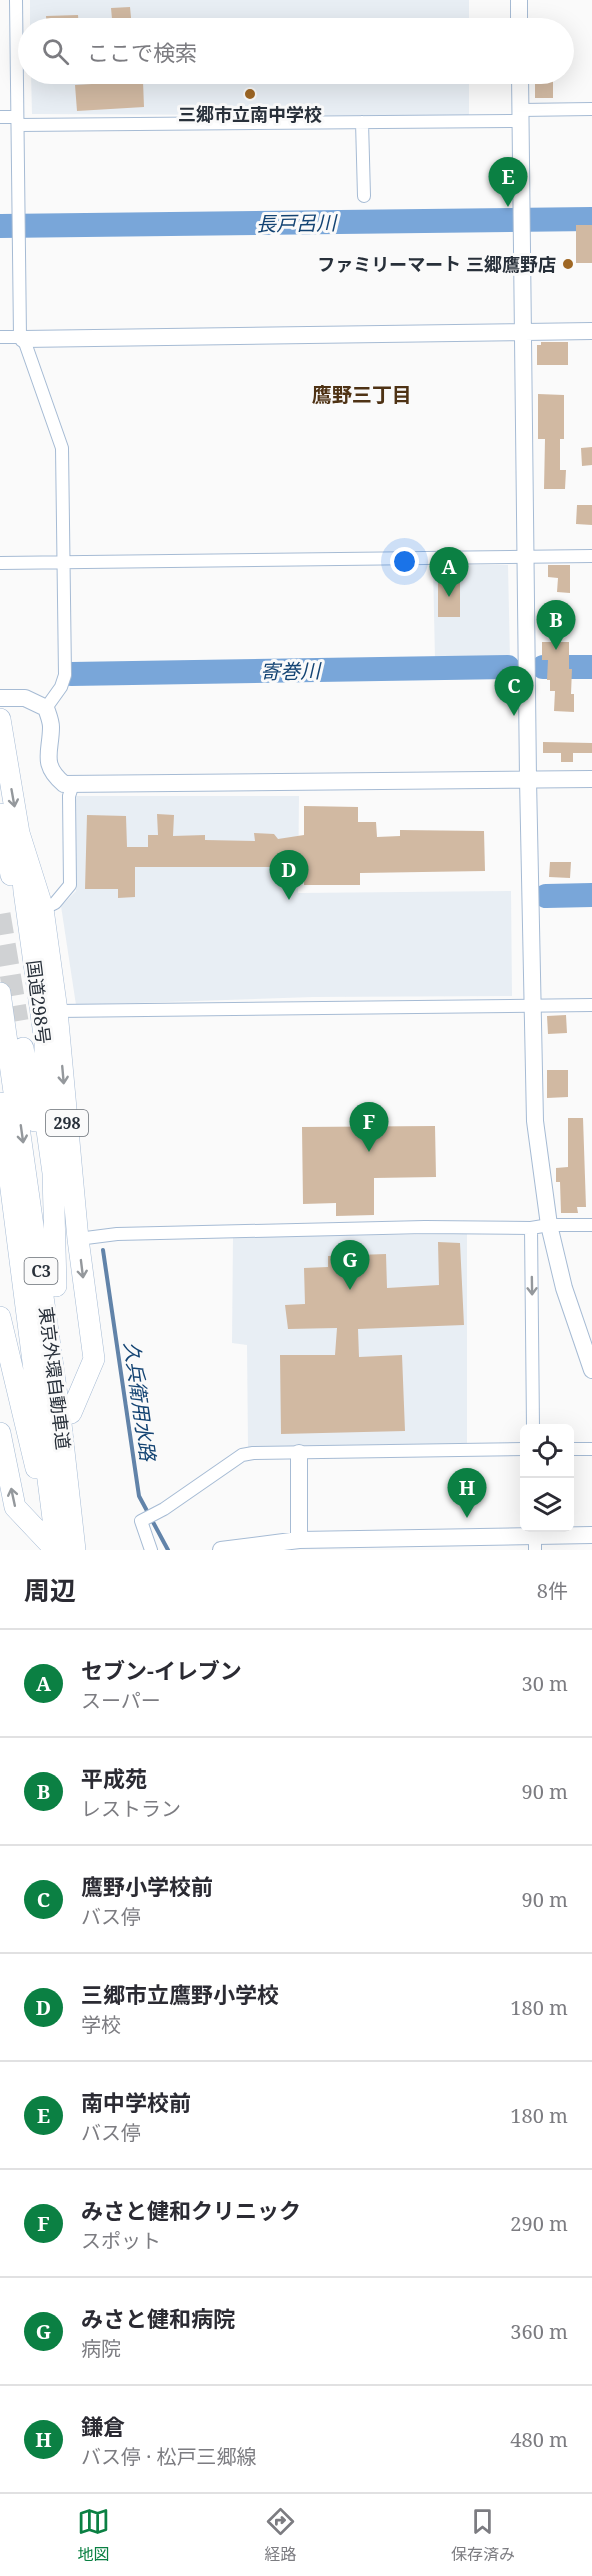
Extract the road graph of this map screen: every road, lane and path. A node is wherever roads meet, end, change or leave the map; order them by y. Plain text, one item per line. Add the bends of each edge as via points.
1 (16, 0) edge
2 (519, 0) edge
3 (519, 18) edge
4 (520, 84) edge
5 (592, 108) edge
6 (520, 115) junction
7 (0, 117) edge
8 (17, 121) junction
9 (362, 122) junction
10 (364, 196) dead end
11 (592, 331) edge
12 (523, 332) junction
13 (0, 337) edge
14 (21, 338) junction
15 (526, 556) junction
16 (592, 556) edge
17 (0, 563) edge
18 (63, 563) junction
19 (0, 698) edge
20 (45, 708) junction
21 (0, 719) edge
22 (528, 779) junction
23 (592, 779) edge
24 (73, 784) junction
25 (0, 814) edge
26 (19, 833) junction
27 (43, 909) junction
28 (0, 993) edge
29 (532, 1005) junction
30 (592, 1005) edge
31 (57, 1011) junction
32 (23, 1015) junction
33 (0, 1103) edge
34 (45, 1116) junction
35 (0, 1200) edge
36 (549, 1225) junction
37 (592, 1225) edge
38 (531, 1228) junction
39 (78, 1239) junction
40 (56, 1286) junction
41 (0, 1317) edge
42 (592, 1370) edge
43 (71, 1413) junction
44 (533, 1424) edge
45 (0, 1433) edge
46 (520, 1449) edge
47 (574, 1449) edge
48 (592, 1449) edge
49 (299, 1453) junction
50 (41, 1490) junction
51 (592, 1535) edge
52 (535, 1538) edge
53 (299, 1540) junction
54 (51, 1547) edge
55 (75, 1550) edge
56 (83, 1550) edge
57 (151, 1550) edge
58 (221, 1550) edge

1 - 8 street
2 - 3 street
4 - 6 street
5 - 6 street
6 - 9 street
6 - 12 street
7 - 8 street
8 - 9 street
8 - 14 street
9 - 10 street
11 - 12 street
12 - 14 street
12 - 15 street
13 - 14 street
14 - 18 street via 62,448
15 - 16 street
15 - 18 street
15 - 22 street
17 - 18 street
18 - 20 street via 65,675 62,687
19 - 20 street via 25,698
20 - 24 street via 51,725 47,756 50,768 64,784
21 -> 26 highway, 国道298号 / 298
22 - 23 street
22 - 24 street
22 - 29 street
24 - 27 street via 69,796 70,885 55,903
25 - 32 highway via 10,870
26 - 27 highway, 298
26 - 34 highway, 国道298号 / 298 via 45,1042
27 - 31 highway, 298
28 -> 55 highway, 東京外環自動車道 / C3 via 62,1424
29 - 30 street
29 - 31 street
29 - 36 street via 535,1121
31 -> 39 highway, 298
32 - 34 highway
32 - 40 highway, 国道298号 / 298
33 - 54 highway, 東京外環自動車道 / C3
34 - 40 highway, 国道298号 / 298 via 53,1173
35 - 50 highway
36 - 37 street
36 - 38 street
36 - 42 street via 564,1288
38 - 39 street via 117,1233
38 -> 44 street
39 -> 43 highway, 298 via 94,1359
40 - 43 highway, 国道298号 / 298
41 - 50 highway
43 - 56 highway, 国道298号 / 298
54 -> 45 highway via 15,1507
46 - 49 street
47 - 48 street
49 - 53 street
49 - 57 street via 242,1455 144,1519 141,1521
50 - 54 highway
51 - 52 street
52 - 53 street
53 - 58 street

